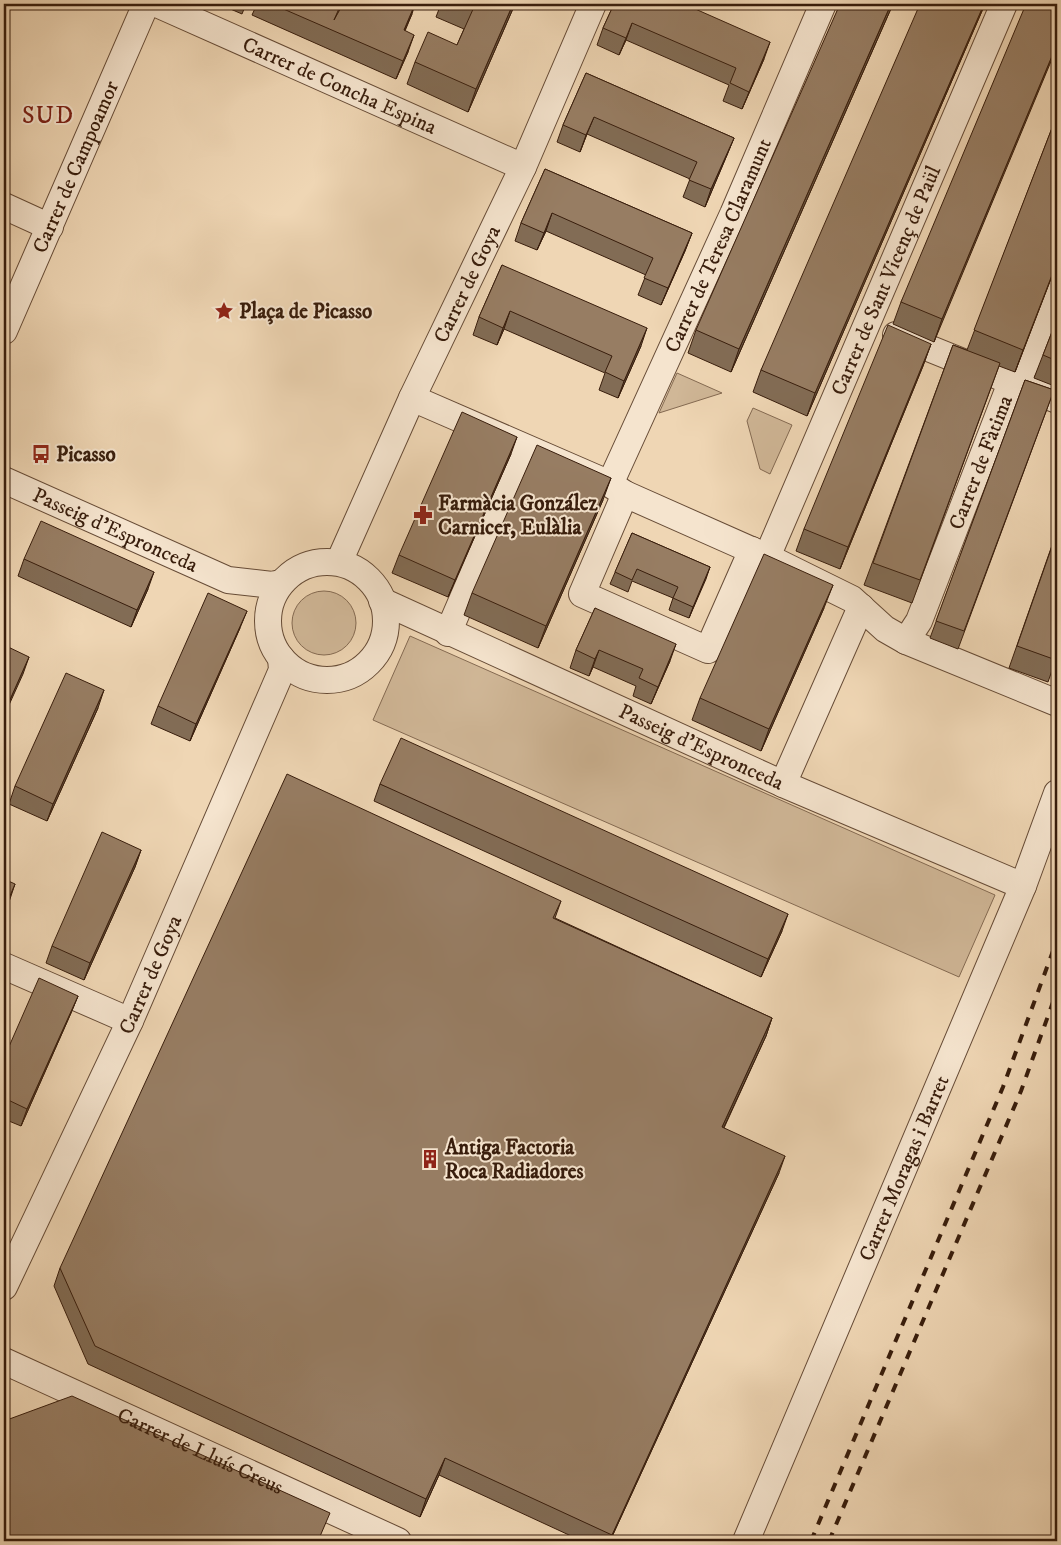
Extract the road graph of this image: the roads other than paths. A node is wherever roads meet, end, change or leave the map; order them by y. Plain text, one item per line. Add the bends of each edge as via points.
1 (146, 4) edge
2 (157, 4) edge
3 (594, 4) edge
4 (823, 4) edge
5 (1004, 4) edge
6 (522, 167) junction
7 (4, 206) edge
8 (50, 227) junction
9 (1057, 284) edge
10 (867, 323) junction
11 (4, 331) edge
12 (1015, 384) junction
13 (412, 398) junction
14 (1057, 400) edge
15 (527, 448) junction
16 (4, 480) edge
17 (617, 489) junction
18 (759, 554) junction
19 (339, 562) junction
20 (228, 580) junction
21 (281, 583) junction
22 (382, 602) junction
23 (861, 607) junction
24 (268, 622) junction
25 (448, 633) junction
26 (906, 641) junction
27 (281, 658) junction
28 (1057, 703) edge
29 (783, 784) junction
30 (1057, 793) edge
31 (1023, 886) junction
32 (4, 966) edge
33 (130, 1021) junction
34 (4, 1287) edge
35 (4, 1361) edge
36 (344, 1531) edge
37 (398, 1541) edge
38 (746, 1541) edge

1 - 8 street, Carrer de Campoamor
2 - 6 street, Carrer de Concha Espina
3 - 6 street, Carrer de Goya
4 - 17 street, Carrer de Teresa Claramunt
5 - 10 street, Carrer de Sant Vicenç de Paül
6 - 13 street, Carrer de Goya
7 - 8 street
8 - 11 street, Carrer de Campoamor
9 - 12 street, Carrer de Fàtima
10 - 12 street
10 - 18 street, Carrer de Sant Vicenç de Paül
12 - 14 street
12 - 26 street, Carrer de Fàtima via 1007,393 919,621
13 - 15 street
13 - 19 street, Carrer de Goya
15 - 17 street
15 - 25 street
16 - 20 street, Passeig d'Espronceda
17 - 18 street
17 - 18 street, Carrer de Teresa Claramunt via 582,594 708,650
18 - 23 street via 852,599
19 - 21 street via 313,564
19 - 22 street via 372,582
20 - 21 street via 272,585
20 - 24 street
21 - 24 street via 271,601
22 - 25 street, Passeig d'Espronceda
22 - 27 street via 386,616 380,648 367,664 350,676 336,680 316,679 296,672
23 - 26 street
23 - 29 street
24 - 27 street via 272,642
25 - 29 street, Passeig d'Espronceda
26 - 28 street
27 - 33 street, Carrer de Goya via 282,670
29 - 31 street, Passeig d'Espronceda
30 - 31 street, Carrer Moragas i Barret
31 - 38 street, Carrer Moragas i Barret
32 - 33 street
33 - 34 street, Carrer de Goya
35 - 36 street, Carrer de Lluís Creus
36 - 37 street, Carrer de Lluís Creus

